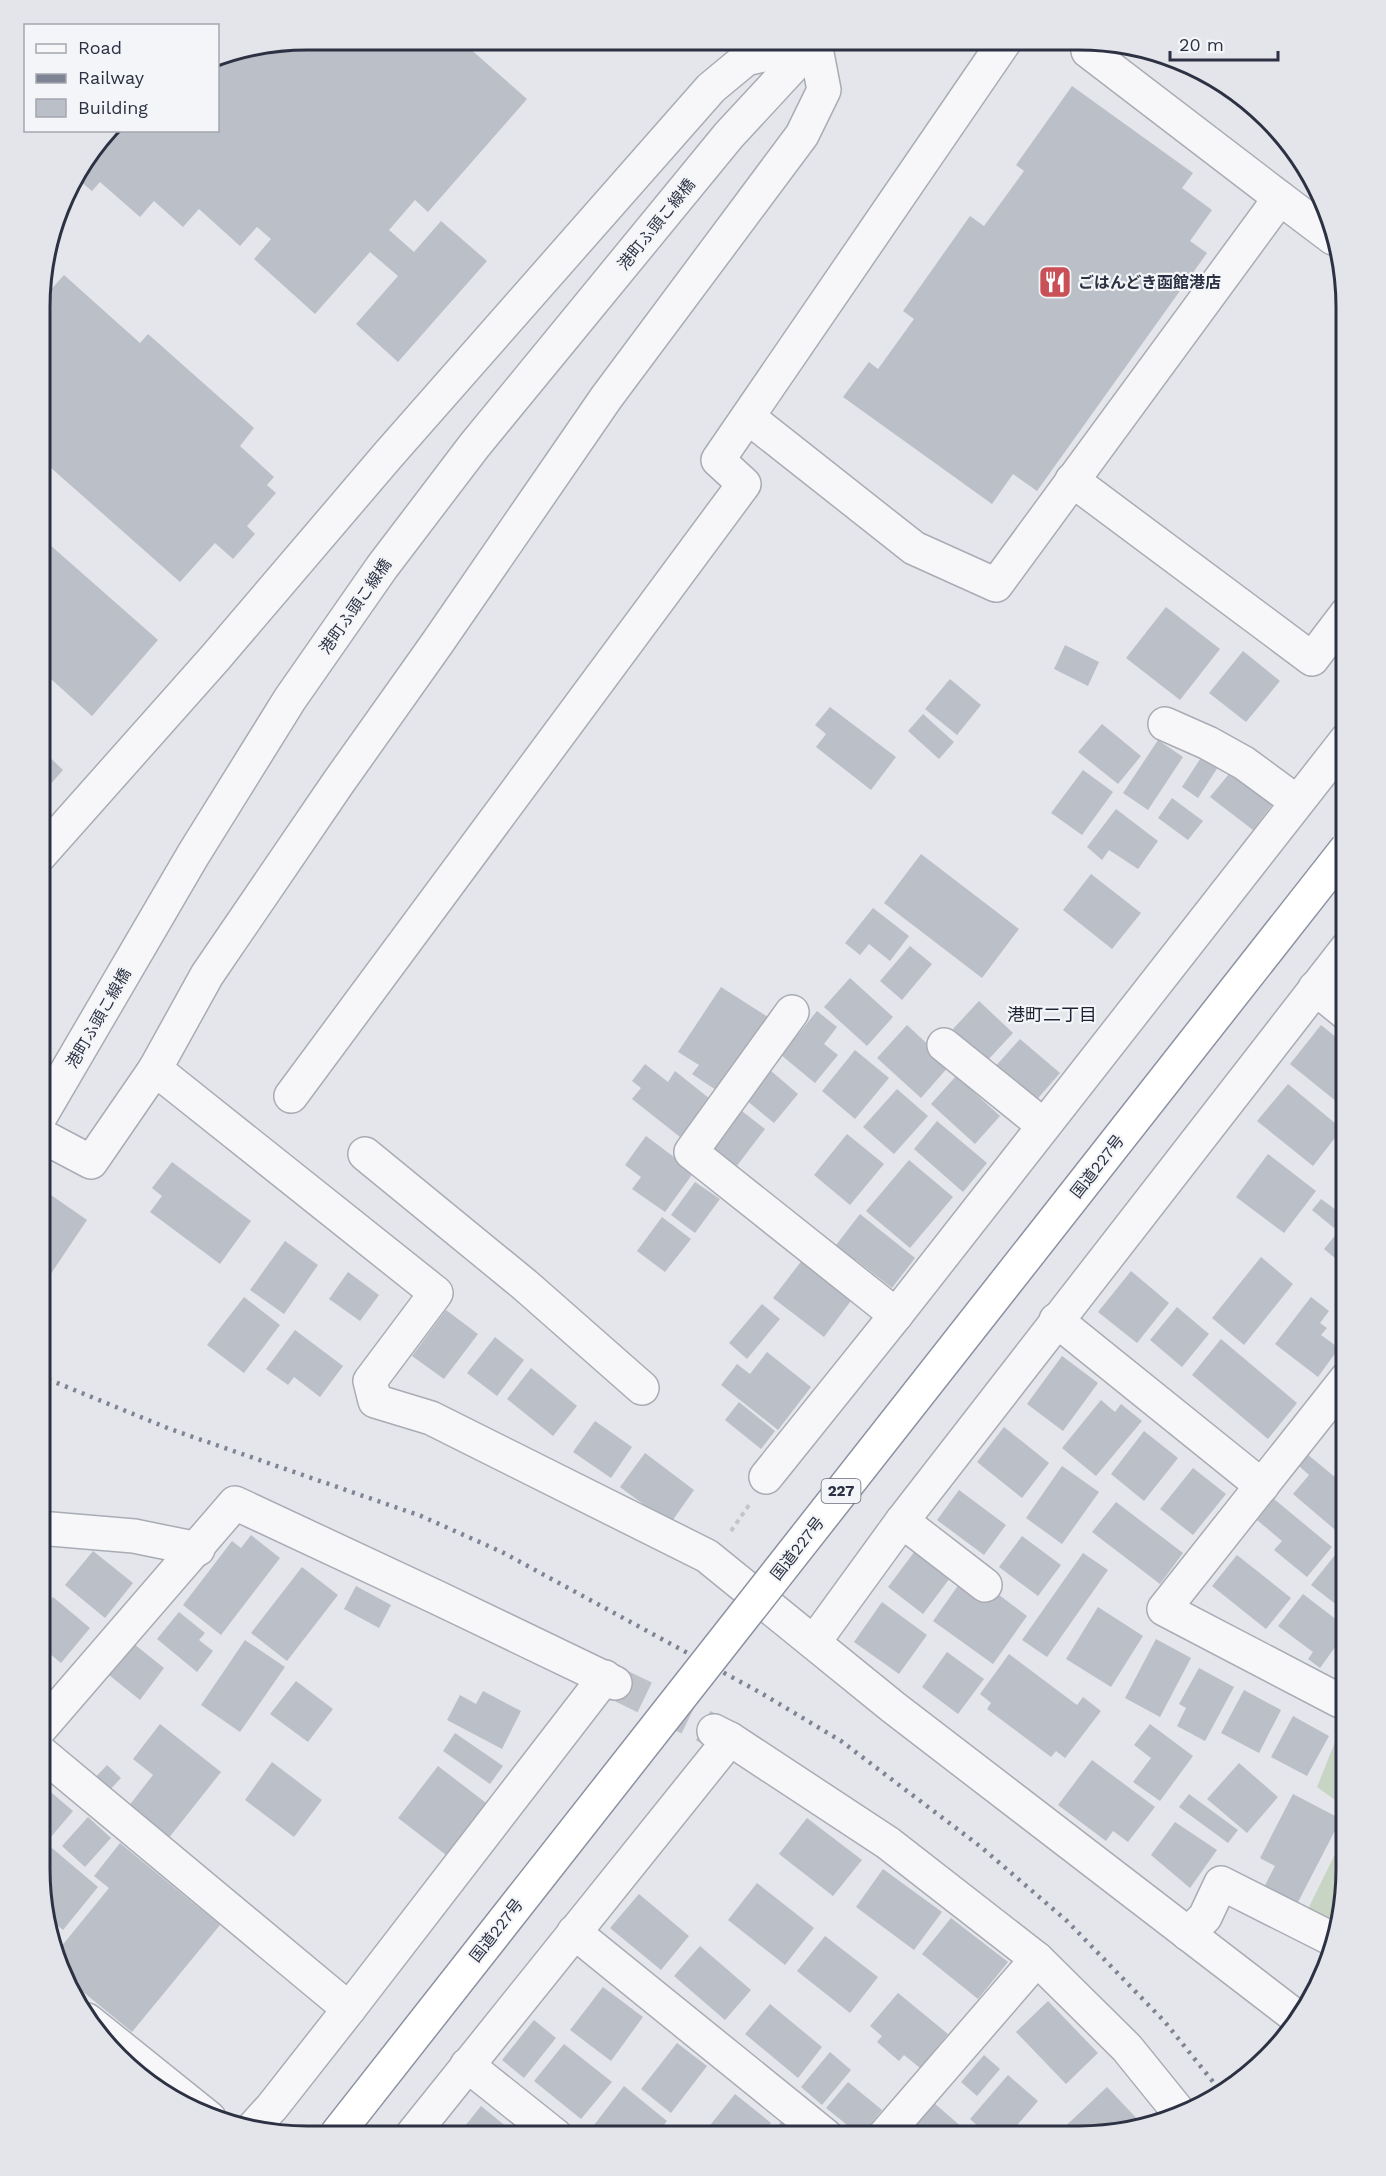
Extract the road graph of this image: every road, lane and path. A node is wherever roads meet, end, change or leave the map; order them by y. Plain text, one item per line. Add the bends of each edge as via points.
1 (785, 50) edge
2 (809, 50) edge
3 (817, 50) edge
4 (999, 50) edge
5 (1093, 50) edge
6 (1280, 198) junction
7 (1326, 232) edge
8 (748, 417) junction
9 (1072, 480) junction
10 (1336, 627) edge
11 (1165, 724) dead end
12 (1336, 753) edge
13 (1297, 802) junction
14 (50, 844) edge
15 (1336, 862) edge
16 (1336, 962) edge
17 (1315, 988) junction
18 (1336, 1005) edge
19 (792, 1012) dead end
20 (944, 1045) dead end
21 (155, 1069) junction
22 (291, 1096) dead end
23 (50, 1100) edge
24 (1043, 1125) junction
25 (50, 1140) edge
26 (365, 1154) dead end
27 (896, 1315) junction
28 (1056, 1320) junction
29 (642, 1388) dead end
30 (1336, 1392) edge
31 (766, 1477) joint
32 (1262, 1486) junction
33 (902, 1521) junction
34 (50, 1529) edge
35 (198, 1549) junction
36 (711, 1559) junction
37 (985, 1585) dead end
38 (814, 1642) junction
39 (1336, 1699) edge
40 (50, 1717) edge
41 (50, 1759) edge
42 (574, 1932) junction
43 (1188, 1934) junction
44 (1328, 1937) edge
45 (1037, 1959) junction
46 (349, 2009) junction
47 (1292, 2014) edge
48 (123, 2049) edge
49 (467, 2066) junction
50 (171, 2088) edge
51 (1175, 2108) edge
52 (258, 2122) edge
53 (343, 2126) edge
54 (419, 2126) edge
55 (543, 2126) edge
56 (814, 2126) edge
57 (893, 2126) edge

1 - 14 street via 746,60 711,88
2 - 23 street, 港町ふ頭こ線橋 via 729,135 474,446 382,567 290,699
3 - 21 street via 824,90 802,135 606,398 338,783 207,975
4 - 8 street
5 - 6 street
6 - 7 street
6 - 9 street
8 - 9 street via 914,548 996,585
8 - 22 street via 718,460 744,484
9 - 10 street via 1312,659
11 - 13 street via 1244,763
12 - 13 street
13 - 24 street
15 - 53 highway, 国道227号 / 227, bridge
16 - 17 street
17 - 18 street
17 - 28 street
19 - 27 street via 691,1152
20 - 24 street
21 - 25 street via 91,1162
21 - 36 street via 436,1293 370,1381 375,1401 431,1418
24 - 27 street
26 - 29 street via 525,1285
27 - 31 street
28 - 32 street
28 - 33 street
30 - 32 street
31 - 36 path
32 - 39 street via 1164,1609
33 - 37 street
33 - 38 street
34 - 35 street via 134,1536
35 - 40 street
35 - 46 street via 235,1503 610,1680
36 - 38 street
38 - 43 street
41 - 46 street
42 - 45 street via 722,1735 888,1843
42 - 49 street
42 - 56 street
43 - 44 street via 1205,1917 1221,1882
43 - 47 street
45 - 51 street via 1127,2048
45 - 57 street
46 - 52 street
48 - 50 street
49 - 54 street
49 - 55 street

